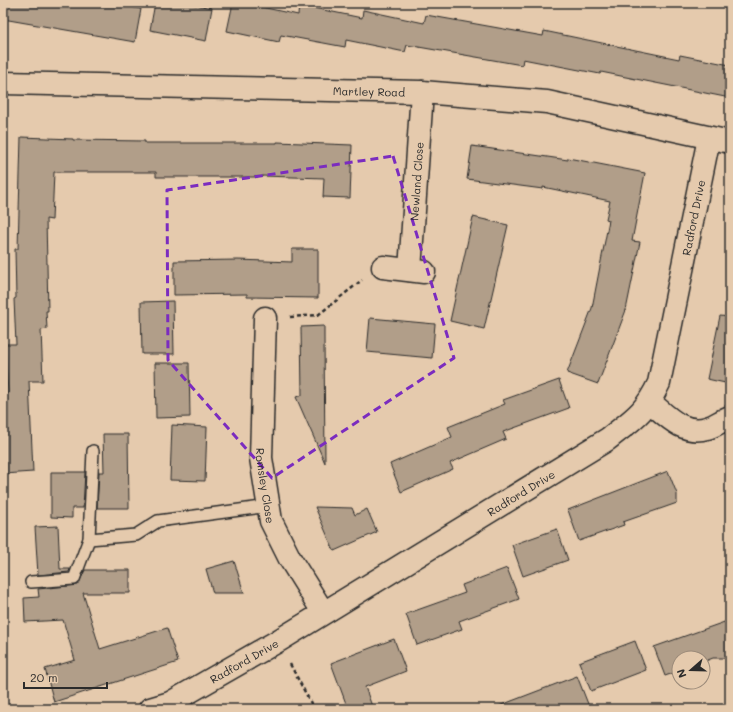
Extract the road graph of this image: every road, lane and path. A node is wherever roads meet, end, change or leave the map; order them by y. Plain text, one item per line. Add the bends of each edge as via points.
1 (3, 83) edge
2 (422, 92) junction
3 (720, 140) edge
4 (383, 267) joint
5 (265, 318) joint
6 (650, 402) junction
7 (730, 416) edge
8 (93, 450) dead end
9 (269, 506) junction
10 (88, 539) junction
11 (31, 582) dead end
12 (323, 612) junction
13 (278, 641) junction
14 (150, 709) edge
15 (314, 709) edge

1 - 2 street, Martley Road
2 - 3 street, Martley Road via 547,102
2 - 4 street, Newland Close via 417,271
3 - 6 street, Radford Drive via 659,382
4 - 5 path via 382,279 364,278 318,315
5 - 9 street, Romsley Close via 272,344 261,458
6 - 7 street via 677,425 689,430 708,428
6 - 12 street, Radford Drive via 639,415 608,439
8 - 10 lane
9 - 10 lane via 158,521 136,535
9 - 12 street, Romsley Close via 271,520 290,559
10 - 11 lane via 74,580
12 - 13 street, Radford Drive
13 - 14 street, Radford Drive via 170,703
13 - 15 path

